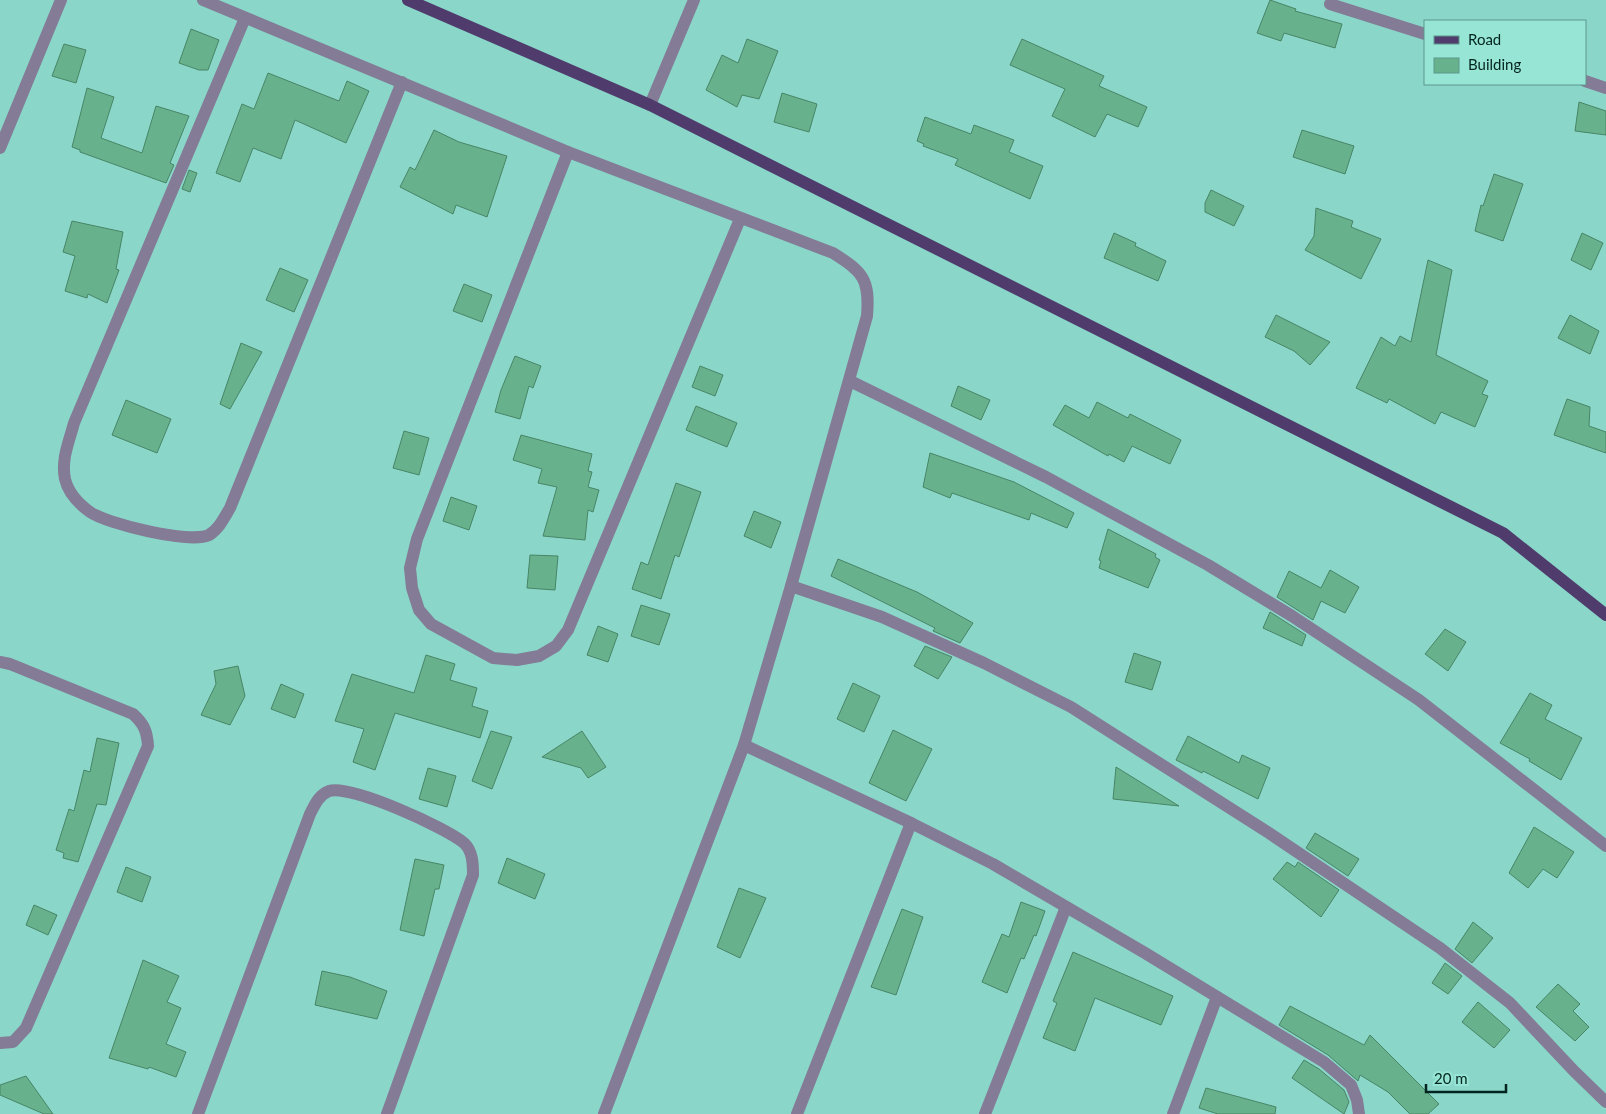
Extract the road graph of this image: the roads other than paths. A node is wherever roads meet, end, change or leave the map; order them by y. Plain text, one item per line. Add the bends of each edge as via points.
1 (61, 0) edge
2 (203, 0) edge
3 (408, 0) edge
4 (694, 0) edge
5 (1330, 4) dead end
6 (245, 18) junction
7 (1424, 34) edge
8 (1586, 81) edge
9 (402, 82) junction
10 (1606, 88) edge
11 (650, 105) junction
12 (0, 148) edge
13 (568, 152) junction
14 (740, 219) junction
15 (850, 381) junction
16 (791, 586) junction
17 (1606, 615) edge
18 (0, 662) edge
19 (744, 745) junction
20 (912, 823) junction
21 (1606, 846) edge
22 (1066, 907) junction
23 (1218, 997) junction
24 (0, 1043) edge
25 (1606, 1102) edge
26 (198, 1114) edge
27 (387, 1114) edge
28 (604, 1114) edge
29 (797, 1114) edge
30 (985, 1114) edge
31 (1173, 1114) edge
32 (1359, 1114) edge

1 - 12 street
2 - 6 street
3 - 11 main road
4 - 11 street
5 - 7 street
6 - 9 street
6 - 9 street via 72,432 64,458 66,480 74,498 91,513 174,537 194,539 208,535 218,527 230,508
8 - 10 street
9 - 13 street
11 - 17 main road via 1503,533
13 - 14 street
13 - 14 street via 418,539 410,568 419,610 431,624 493,658 517,660 539,656 556,646 568,630
14 - 15 street via 833,253 854,266 864,278 869,294 867,316
15 - 16 street
15 - 21 street via 1046,477 1208,565 1292,616 1419,700
16 - 19 street
16 - 25 street via 882,617 1071,707 1269,833 1440,948 1510,1003
18 - 24 street via 133,714 147,732 148,746 26,1028 12,1042
19 - 20 street
19 - 28 street
20 - 22 street via 1032,885
20 - 29 street
22 - 23 street
22 - 30 street
23 - 31 street
23 - 32 street via 1324,1062 1351,1085
26 - 27 street via 310,814 319,797 330,791 345,790 363,794 446,832 465,844 472,859 471,882

